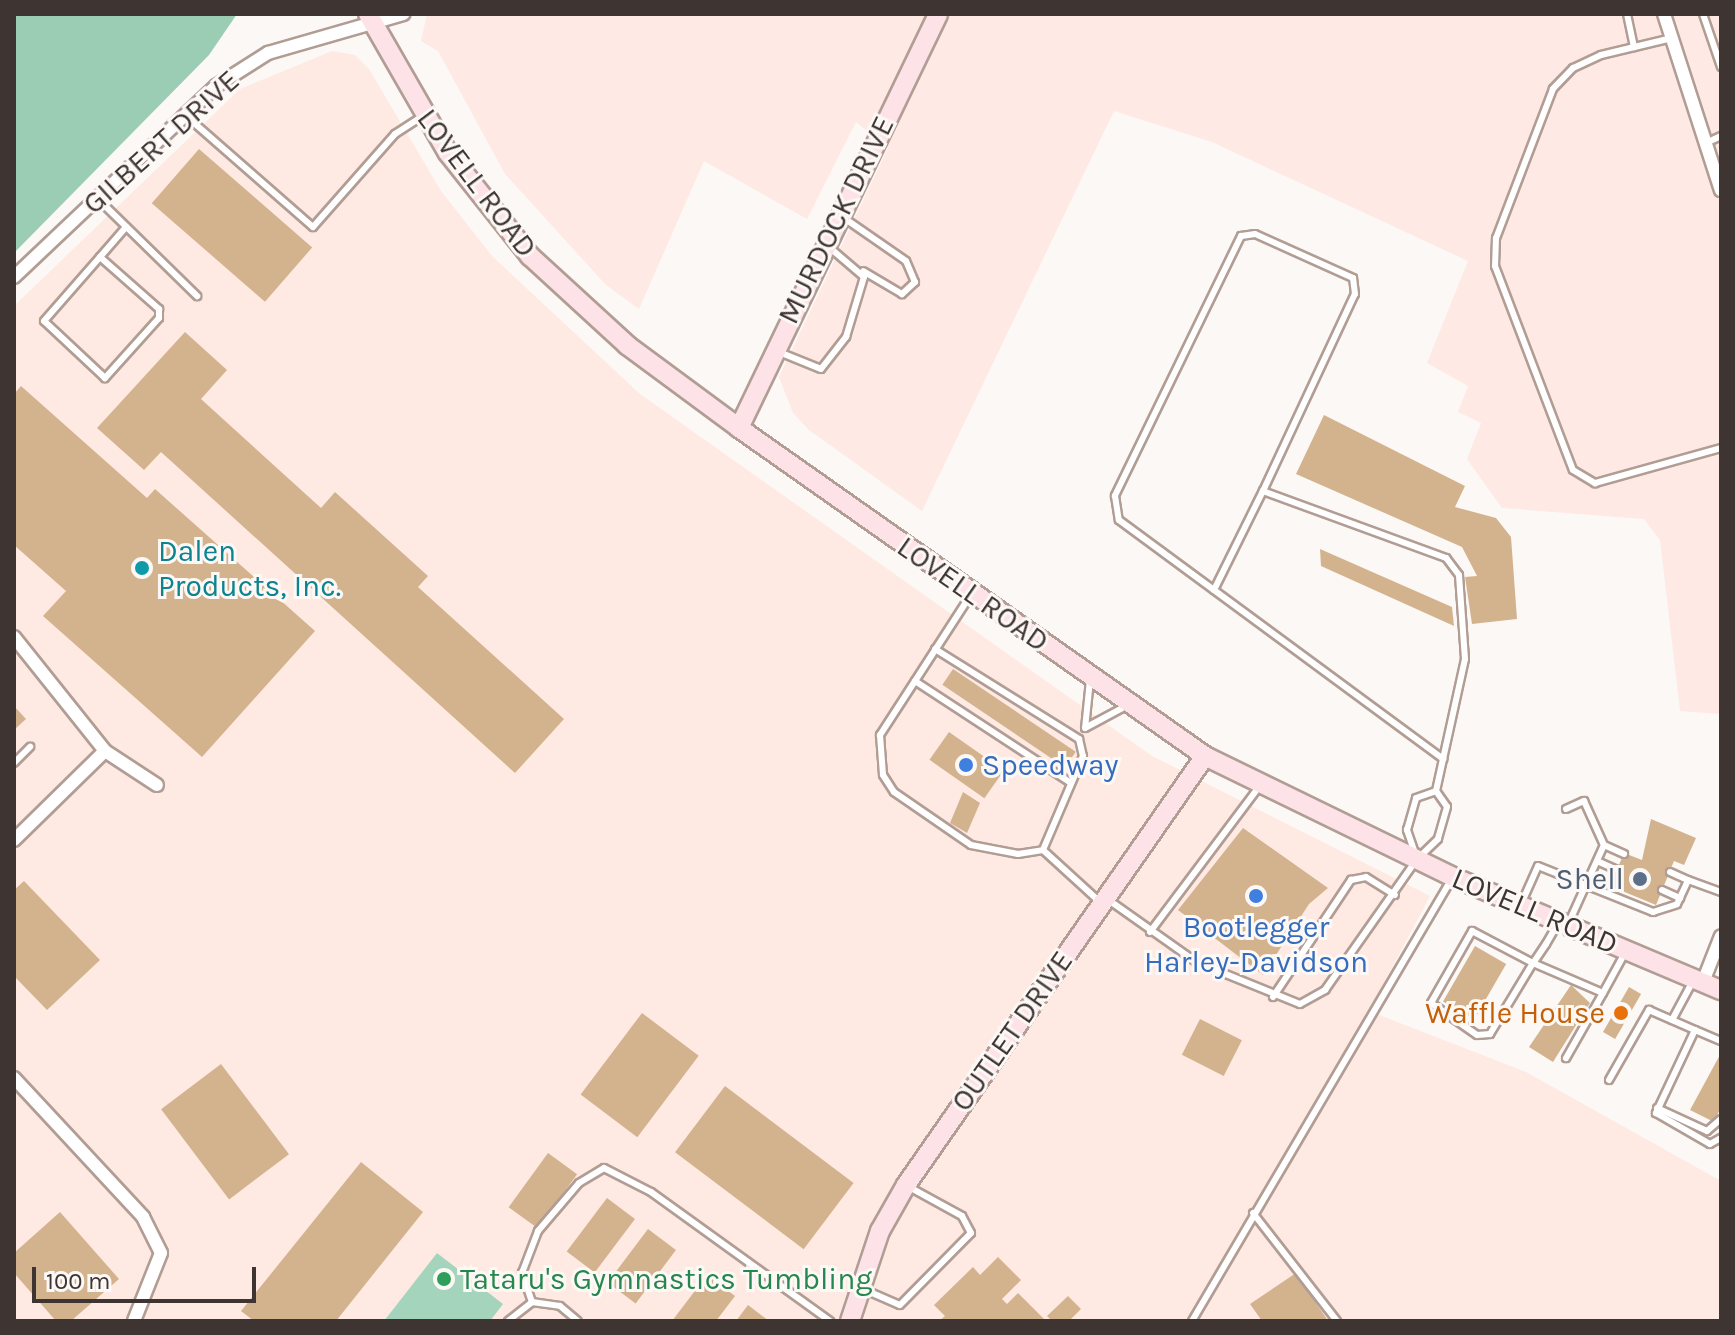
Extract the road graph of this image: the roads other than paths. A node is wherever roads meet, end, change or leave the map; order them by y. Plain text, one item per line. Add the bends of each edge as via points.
1 (403, 14) edge
2 (938, 14) edge
3 (1627, 14) edge
4 (1664, 14) edge
5 (1703, 14) edge
6 (370, 19) edge
7 (1672, 38) junction
8 (1634, 47) junction
9 (1721, 67) edge
10 (185, 115) junction
11 (425, 115) junction
12 (1721, 136) edge
13 (1706, 143) junction
14 (1721, 188) edge
15 (98, 199) junction
16 (839, 216) junction
17 (126, 227) junction
18 (825, 244) junction
19 (100, 257) junction
20 (860, 269) junction
21 (14, 277) edge
22 (197, 296) dead end
23 (773, 349) junction
24 (739, 428) junction
25 (1721, 448) edge
26 (1263, 491) junction
27 (1214, 590) junction
28 (971, 593) junction
29 (14, 637) edge
30 (935, 649) junction
31 (1091, 676) junction
32 (915, 681) junction
33 (1130, 704) junction
34 (1085, 728) junction
35 (1079, 739) junction
36 (30, 747) dead end
37 (105, 751) junction
38 (1205, 756) junction
39 (1443, 759) junction
40 (14, 763) edge
41 (1071, 783) junction
42 (1261, 784) junction
43 (157, 785) dead end
44 (1436, 791) junction
45 (1566, 809) dead end
46 (14, 840) edge
47 (1604, 845) junction
48 (1043, 850) junction
49 (1624, 854) dead end
50 (1417, 859) junction
51 (1597, 861) junction
52 (1617, 870) dead end
53 (1670, 872) dead end
54 (1453, 877) junction
55 (1688, 880) junction
56 (1586, 885) junction
57 (1662, 890) dead end
58 (1721, 892) edge
59 (1395, 895) junction
60 (1680, 898) junction
61 (1103, 900) junction
62 (1520, 905) junction
63 (1563, 923) junction
64 (1148, 930) junction
65 (1721, 936) edge
66 (1627, 950) junction
67 (1533, 963) junction
68 (1699, 981) junction
69 (1721, 990) edge
70 (1603, 993) junction
71 (1273, 997) junction
72 (1672, 1020) junction
73 (1695, 1030) junction
74 (1721, 1041) edge
75 (1566, 1058) dead end
76 (14, 1078) edge
77 (1609, 1080) dead end
78 (1657, 1108) junction
79 (1721, 1119) edge
80 (1721, 1138) edge
81 (906, 1185) junction
82 (1253, 1213) junction
83 (860, 1287) junction
84 (532, 1302) junction
85 (134, 1321) edge
86 (508, 1321) edge
87 (578, 1321) edge
88 (830, 1321) edge
89 (850, 1321) edge
90 (1192, 1321) edge
91 (1337, 1321) edge

1 - 6 street, GILBERT DRIVE
2 - 16 main road, MURDOCK DRIVE
3 - 8 lane
4 - 7 street
5 - 9 lane
6 - 10 street, GILBERT DRIVE via 268,53
6 - 11 main road, LOVELL ROAD
7 - 8 lane
7 - 13 street
8 - 25 lane via 1573,68 1553,89 1496,238 1500,292 1573,470 1595,483
10 - 11 lane via 313,227 395,134
10 - 15 street, GILBERT DRIVE
11 - 24 main road, LOVELL ROAD via 530,256 627,345
12 - 13 lane
13 - 14 street
15 - 17 lane
15 - 21 street, GILBERT DRIVE
16 - 18 main road, MURDOCK DRIVE
16 - 20 lane via 906,261 915,282 909,291 893,292
17 - 19 lane
17 - 22 lane
18 - 20 lane
18 - 23 main road, MURDOCK DRIVE
19 - 19 lane via 44,321 105,378 159,318 159,309
20 - 23 lane via 863,286 830,366 806,366
23 - 24 main road, MURDOCK DRIVE
24 - 28 main road, LOVELL ROAD
26 - 27 lane
26 - 27 lane via 1355,294 1353,278 1255,234 1232,243 1115,496 1119,520
26 - 39 lane via 1455,565 1465,659
27 - 39 lane
28 - 30 lane
28 - 31 main road, LOVELL ROAD
29 - 37 street
30 - 32 lane
30 - 35 lane
31 - 33 main road, LOVELL ROAD
31 - 34 lane
32 - 41 lane
32 - 48 lane via 880,735 878,753 894,792 971,845 1018,854
33 - 34 lane
33 - 38 main road, LOVELL ROAD
34 - 35 lane
35 - 41 lane via 1083,756
36 - 40 lane
37 - 43 street
37 - 46 street
38 - 42 main road, LOVELL ROAD
38 - 61 main road, OUTLET DRIVE
39 - 44 lane
41 - 48 lane
42 - 50 main road, LOVELL ROAD
42 - 64 lane
44 - 50 lane via 1447,807 1438,839
44 - 50 lane via 1416,798 1407,830
45 - 47 lane via 1584,801
47 - 49 lane
47 - 51 lane
48 - 61 lane
50 - 54 main road, LOVELL ROAD
50 - 59 lane
51 - 52 lane
51 - 56 lane
53 - 55 lane
54 - 62 main road, LOVELL ROAD
54 - 82 lane
55 - 58 lane
55 - 60 lane
56 - 60 lane via 1653,912
56 - 62 lane via 1538,866
56 - 63 lane
57 - 60 lane
59 - 71 lane via 1314,1001
59 - 71 lane via 1366,877 1351,880
61 - 64 lane
61 - 81 main road, OUTLET DRIVE
62 - 63 main road, LOVELL ROAD
63 - 66 main road, LOVELL ROAD
63 - 67 lane
64 - 71 lane
65 - 68 street
66 - 68 main road, LOVELL ROAD
66 - 70 lane
67 - 67 lane via 1490,1034 1477,1035 1431,1003 1472,931
67 - 70 lane
68 - 69 main road, LOVELL ROAD
68 - 72 lane
70 - 75 lane
72 - 73 lane
72 - 77 lane via 1649,1010
73 - 74 lane
73 - 78 lane
76 - 85 street via 143,1217 161,1253
78 - 79 lane via 1707,1131
78 - 80 lane via 1658,1118 1710,1144
81 - 83 main road, OUTLET DRIVE
81 - 83 lane via 962,1216 971,1233 900,1305
82 - 90 lane
82 - 91 lane
83 - 89 main road, OUTLET DRIVE
84 - 86 lane
84 - 87 lane via 560,1306
84 - 88 lane via 522,1273 538,1231 579,1183 604,1168 651,1192

